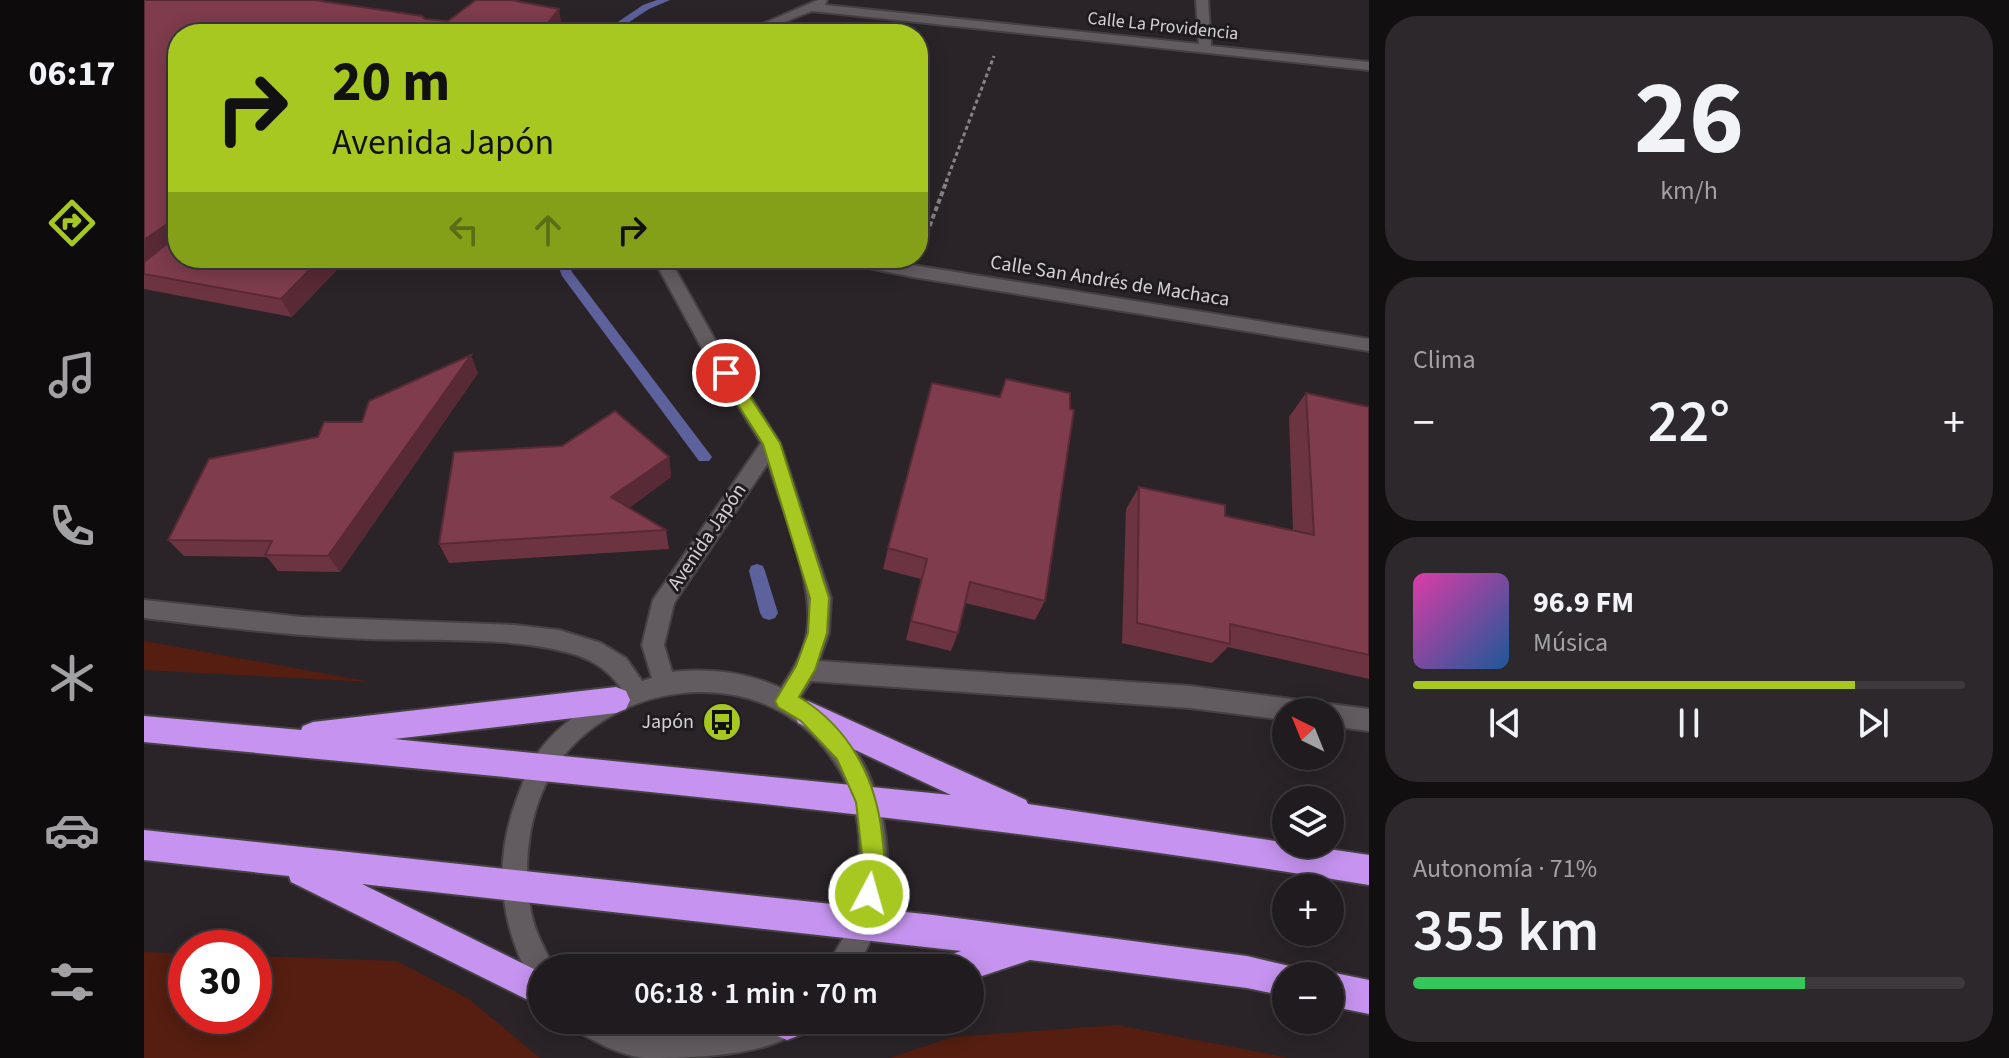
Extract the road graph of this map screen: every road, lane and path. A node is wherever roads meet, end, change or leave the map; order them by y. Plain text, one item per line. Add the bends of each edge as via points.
1 (829, 0) edge
2 (1202, 0) edge
3 (810, 7) junction
4 (769, 24) edge
5 (1005, 27) junction
6 (1205, 49) junction
7 (1369, 66) edge
8 (928, 231) edge
9 (667, 268) edge
10 (893, 268) edge
11 (1369, 345) edge
12 (771, 443) junction
13 (144, 609) edge
14 (805, 670) junction
15 (664, 681) junction
16 (626, 696) junction
17 (797, 707) junction
18 (1272, 708) edge
19 (1344, 717) edge
20 (1369, 720) edge
21 (144, 729) edge
22 (266, 741) junction
23 (541, 768) junction
24 (867, 801) junction
25 (1033, 817) junction
26 (144, 845) edge
27 (286, 862) junction
28 (1369, 870) edge
29 (513, 886) junction
30 (864, 924) junction
31 (1031, 944) junction
32 (530, 954) edge
33 (848, 954) edge
34 (984, 959) edge
35 (1272, 978) edge
36 (528, 983) edge
37 (1344, 992) edge
38 (1369, 997) edge
39 (603, 1034) edge
40 (762, 1034) edge

1 - 3 street
2 - 6 street
3 - 4 street
3 - 5 street, Calle La Providencia
5 - 6 street, Calle La Providencia
5 - 8 path
6 - 7 street, Calle La Providencia
9 - 12 street
10 - 11 street, Calle San Andrés de Machaca
12 - 14 street via 820,598 818,633
12 - 15 street, Avenida Japón via 664,600 653,645
13 - 16 street via 302,627 559,640 593,650 618,665
14 - 17 street
14 - 18 street
15 - 16 street
15 - 17 street via 714,678 764,689
16 - 22 highway
16 - 23 street via 572,732
17 - 24 street via 844,752
17 - 25 highway
19 - 20 street
21 - 22 highway
22 - 23 highway
23 - 24 highway
23 - 29 street via 518,829
24 - 25 highway
24 - 30 street via 874,863
25 - 28 highway
26 - 27 highway
27 - 29 highway
27 - 36 highway
29 - 30 highway
29 - 32 street
30 - 31 highway
30 - 33 street
31 - 34 highway
31 - 35 highway
37 - 38 highway
39 - 40 street via 666,1053 729,1049

